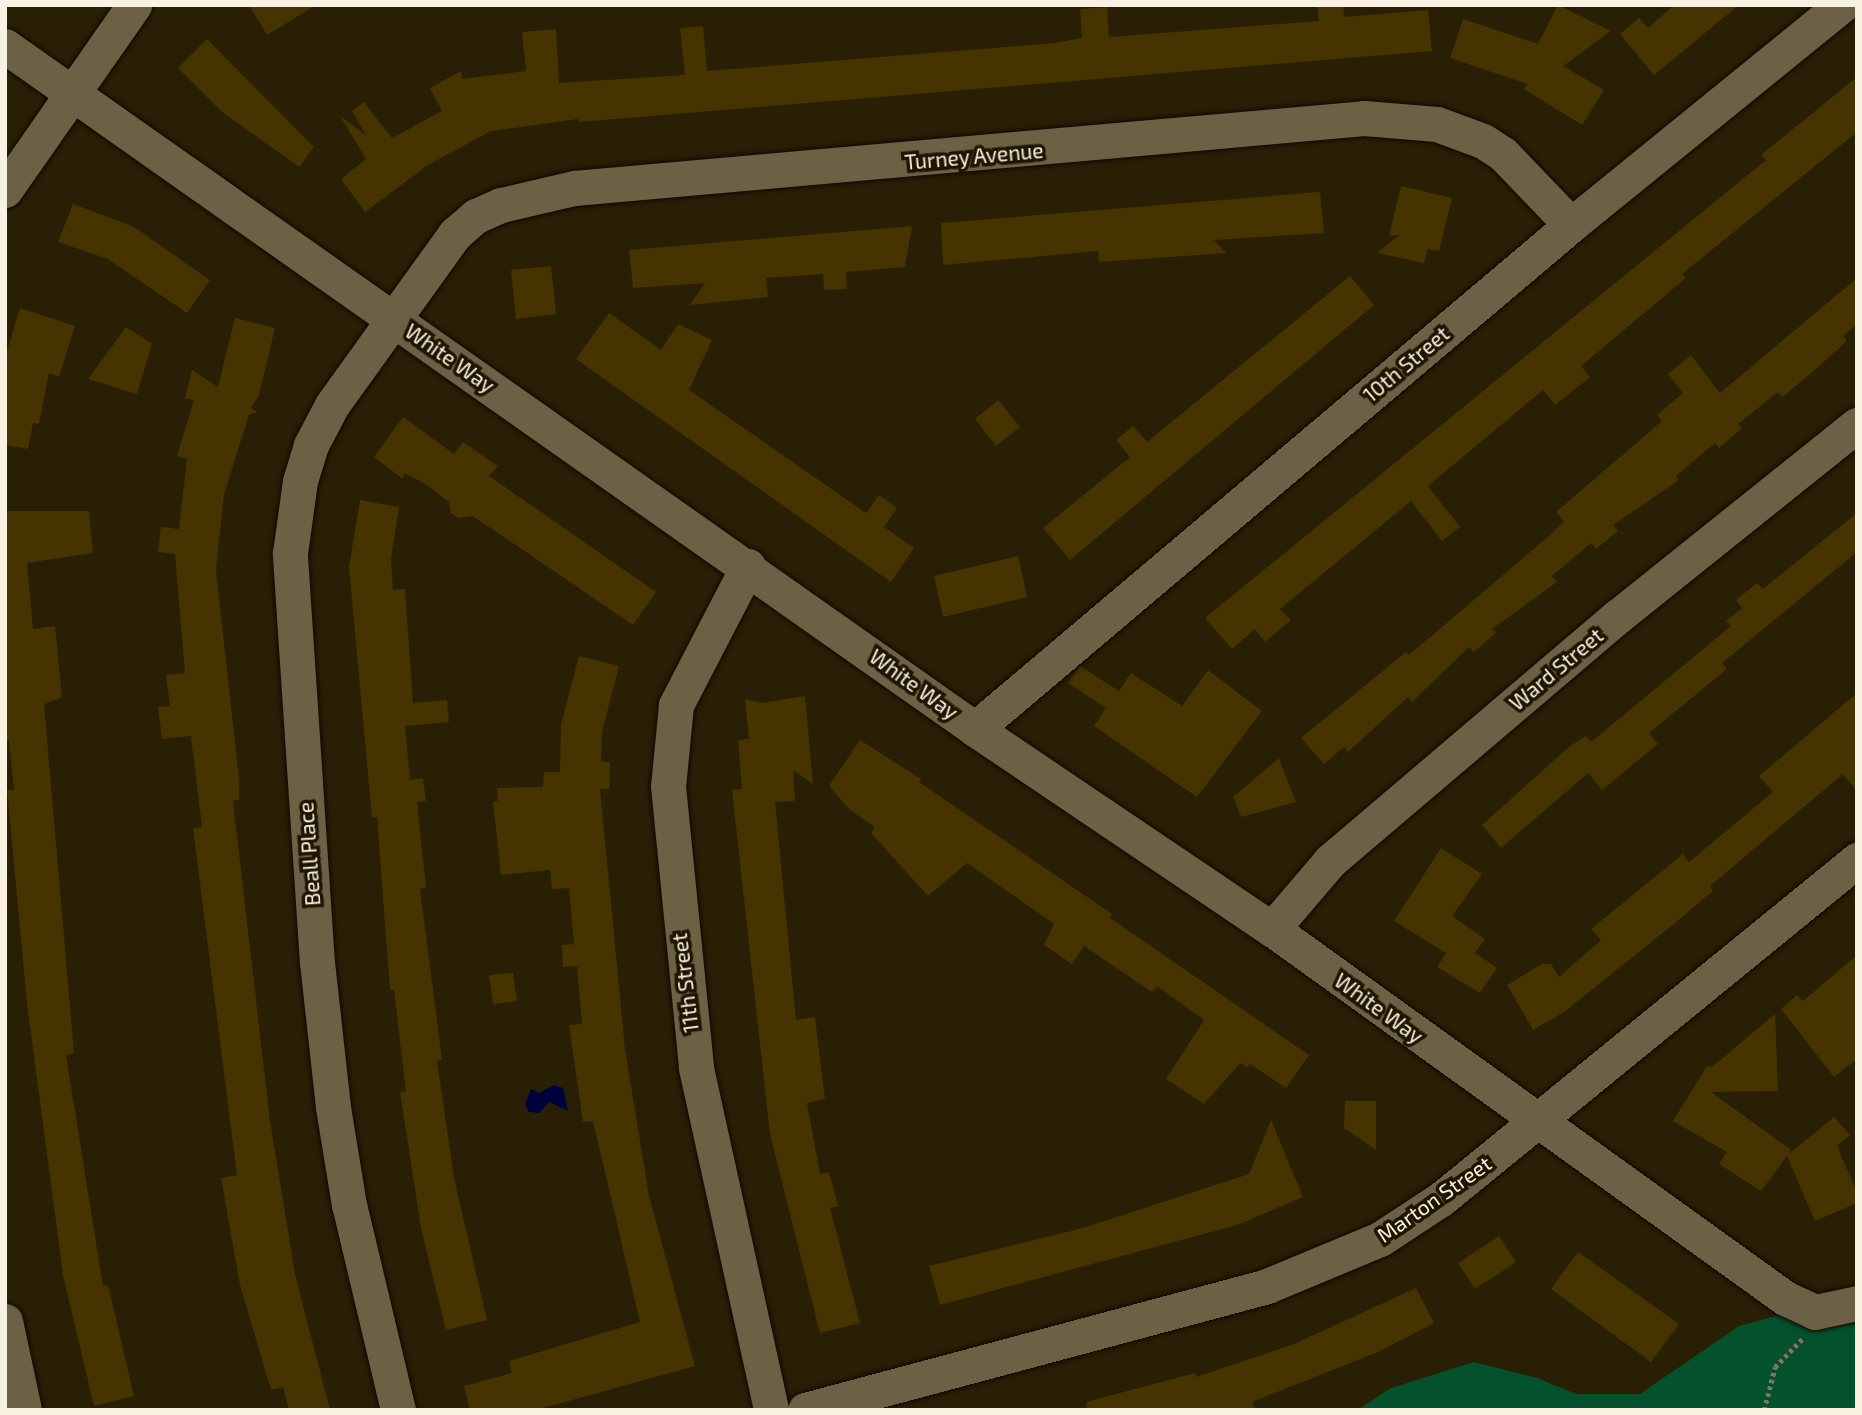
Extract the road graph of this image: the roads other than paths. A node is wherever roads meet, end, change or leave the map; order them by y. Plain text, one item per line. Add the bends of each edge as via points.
1 (134, 5) edge
2 (1842, 5) edge
3 (5, 46) edge
4 (74, 90) junction
5 (5, 190) edge
6 (1571, 225) junction
7 (393, 318) junction
8 (1857, 425) edge
9 (748, 566) junction
10 (975, 729) junction
11 (1857, 860) edge
12 (1272, 929) junction
13 (1536, 1123) junction
14 (1841, 1308) edge
15 (5, 1321) edge
16 (24, 1410) edge
17 (398, 1410) edge
18 (771, 1410) edge
19 (805, 1410) edge

1 - 4 street
2 - 6 street, 10th Street
3 - 4 street, White Way
4 - 5 street
4 - 7 street, White Way
6 - 7 street, Turney Avenue via 1503,154 1483,141 1437,124 1364,118 574,188 525,197 477,216 455,234
6 - 10 street, 10th Street
7 - 9 street, White Way
7 - 17 street, Beall Place via 332,405 311,445 300,481 290,553 317,963 333,1107 349,1205
8 - 12 street, Ward Street via 1617,617 1330,861
9 - 10 street, White Way
9 - 18 street, 11th Street via 676,705 668,786 681,957 696,1068
10 - 12 street, White Way
11 - 13 street, Marton Street
12 - 13 street, White Way
13 - 14 street, White Way via 1803,1309
13 - 19 street, Marton Street via 1406,1223 1298,1276
15 - 16 street

